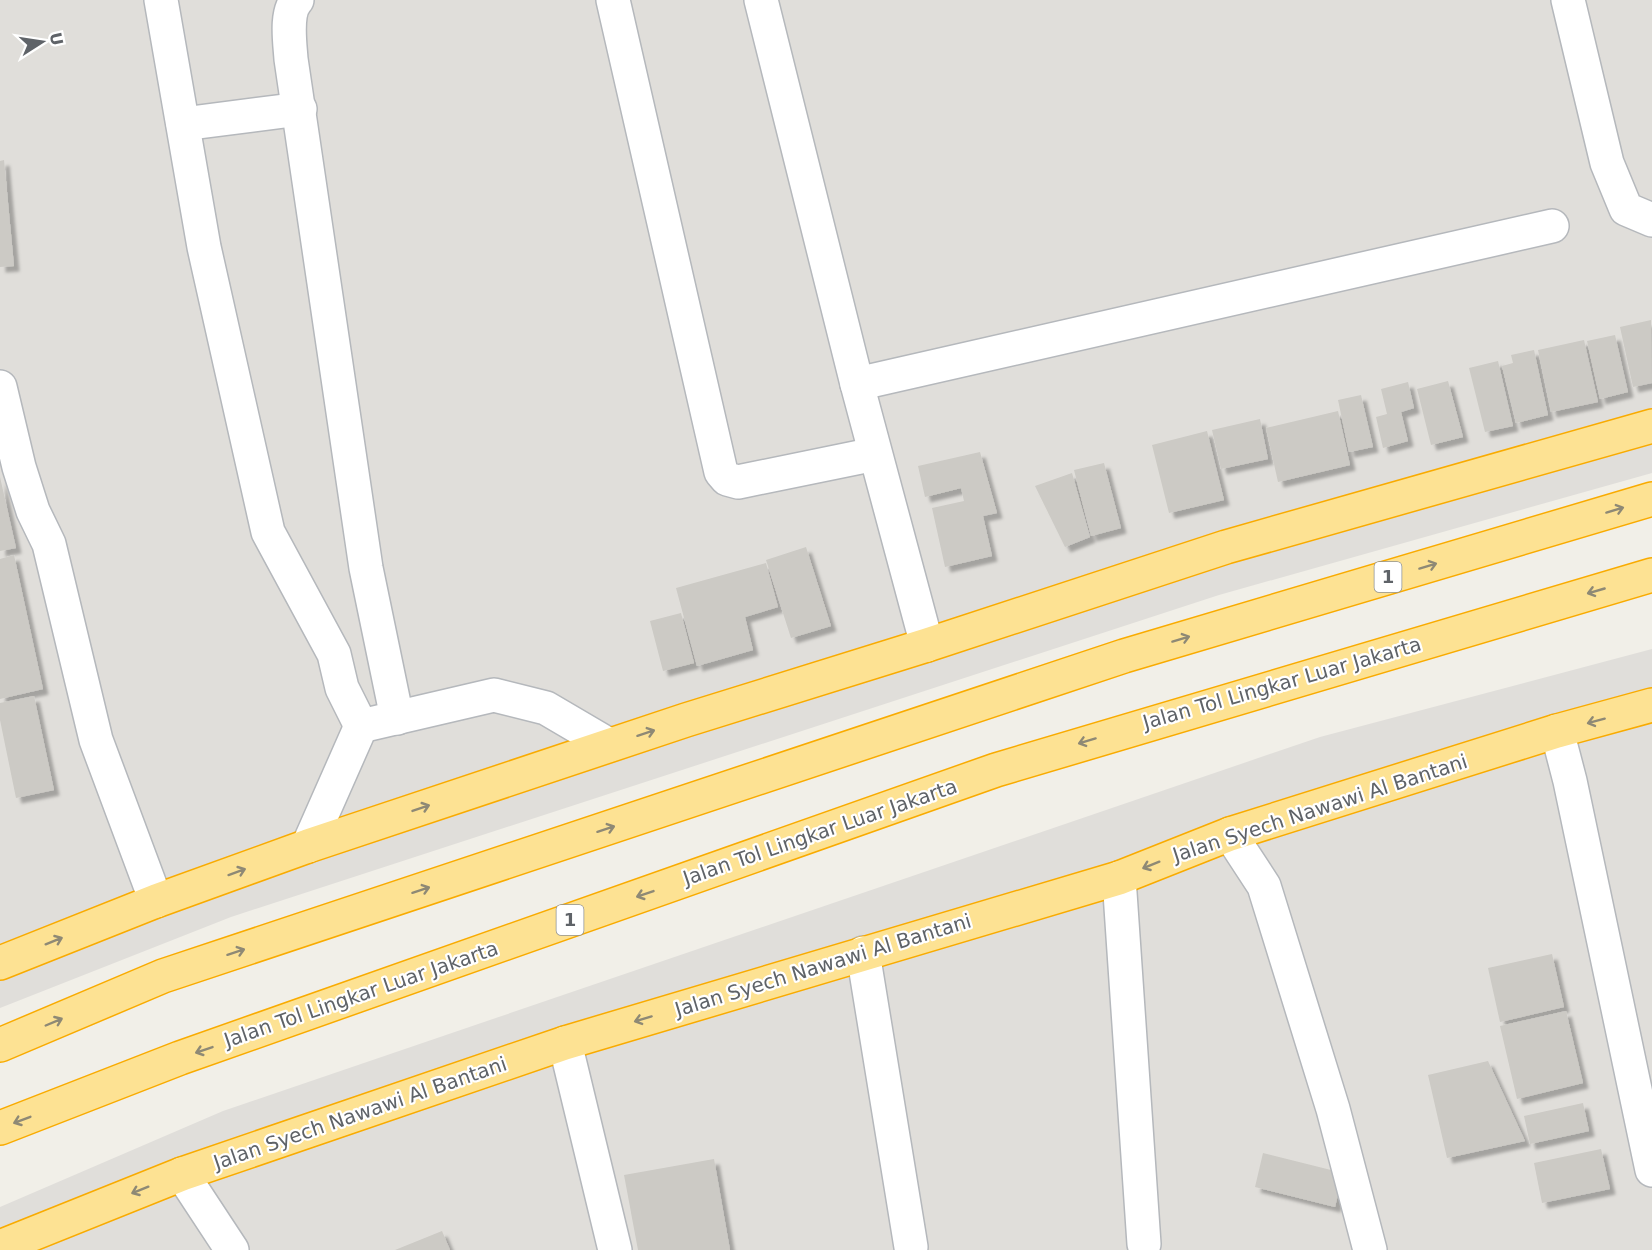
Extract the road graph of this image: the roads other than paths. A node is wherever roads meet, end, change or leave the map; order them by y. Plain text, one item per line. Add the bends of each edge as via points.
1 (160, 0) edge
2 (297, 0) edge
3 (613, 0) edge
4 (761, 0) edge
5 (1568, 0) edge
6 (300, 110) junction
7 (183, 124) junction
8 (1652, 220) edge
9 (1552, 226) dead end
10 (857, 384) junction
11 (0, 387) edge
12 (1652, 426) edge
13 (875, 454) junction
14 (1652, 499) edge
15 (1652, 575) edge
16 (927, 645) junction
17 (1652, 705) edge
18 (398, 718) junction
19 (361, 726) junction
20 (1557, 731) junction
21 (609, 745) junction
22 (1230, 834) junction
23 (308, 846) junction
24 (1119, 878) junction
25 (156, 901) junction
26 (863, 953) junction
27 (0, 963) edge
28 (565, 1043) junction
29 (0, 1045) edge
30 (0, 1128) edge
31 (1652, 1170) edge
32 (182, 1174) junction
33 (1144, 1244) dead end
34 (0, 1247) edge
35 (911, 1247) dead end
36 (232, 1250) edge
37 (615, 1250) edge
38 (1370, 1250) edge

1 - 7 lane
2 - 6 lane via 289,30
3 - 13 lane via 721,472 738,482
4 - 10 lane
5 - 8 lane via 1607,164 1626,208
6 - 7 lane
6 - 18 lane via 366,568
7 - 19 lane via 204,247 268,531 334,654 342,688
9 - 10 lane
10 - 13 lane
11 - 25 lane via 19,467 49,544 96,740
12 - 16 highway via 1226,547
13 - 16 lane
29 -> 14 highway, 1 via 163,976 1125,656
15 -> 30 highway, Jalan Tol Lingkar Luar Jakarta / 1 via 996,770 180,1058
21 -> 16 highway
17 -> 20 highway, Jalan Syech Nawawi Al Bantani
18 - 19 lane
18 - 21 lane via 494,695 546,708
19 - 23 lane
20 - 22 highway, Jalan Syech Nawawi Al Bantani
20 - 31 lane
23 -> 21 highway
22 -> 24 highway, Jalan Syech Nawawi Al Bantani
22 - 38 lane via 1264,886 1334,1108
25 -> 23 highway
24 - 26 highway, Jalan Syech Nawawi Al Bantani
24 - 33 lane
27 -> 25 highway
26 -> 28 highway, Jalan Syech Nawawi Al Bantani
26 - 35 lane
28 - 32 highway, Jalan Syech Nawawi Al Bantani
28 - 37 lane
32 -> 34 highway, Jalan Syech Nawawi Al Bantani
32 - 36 lane

